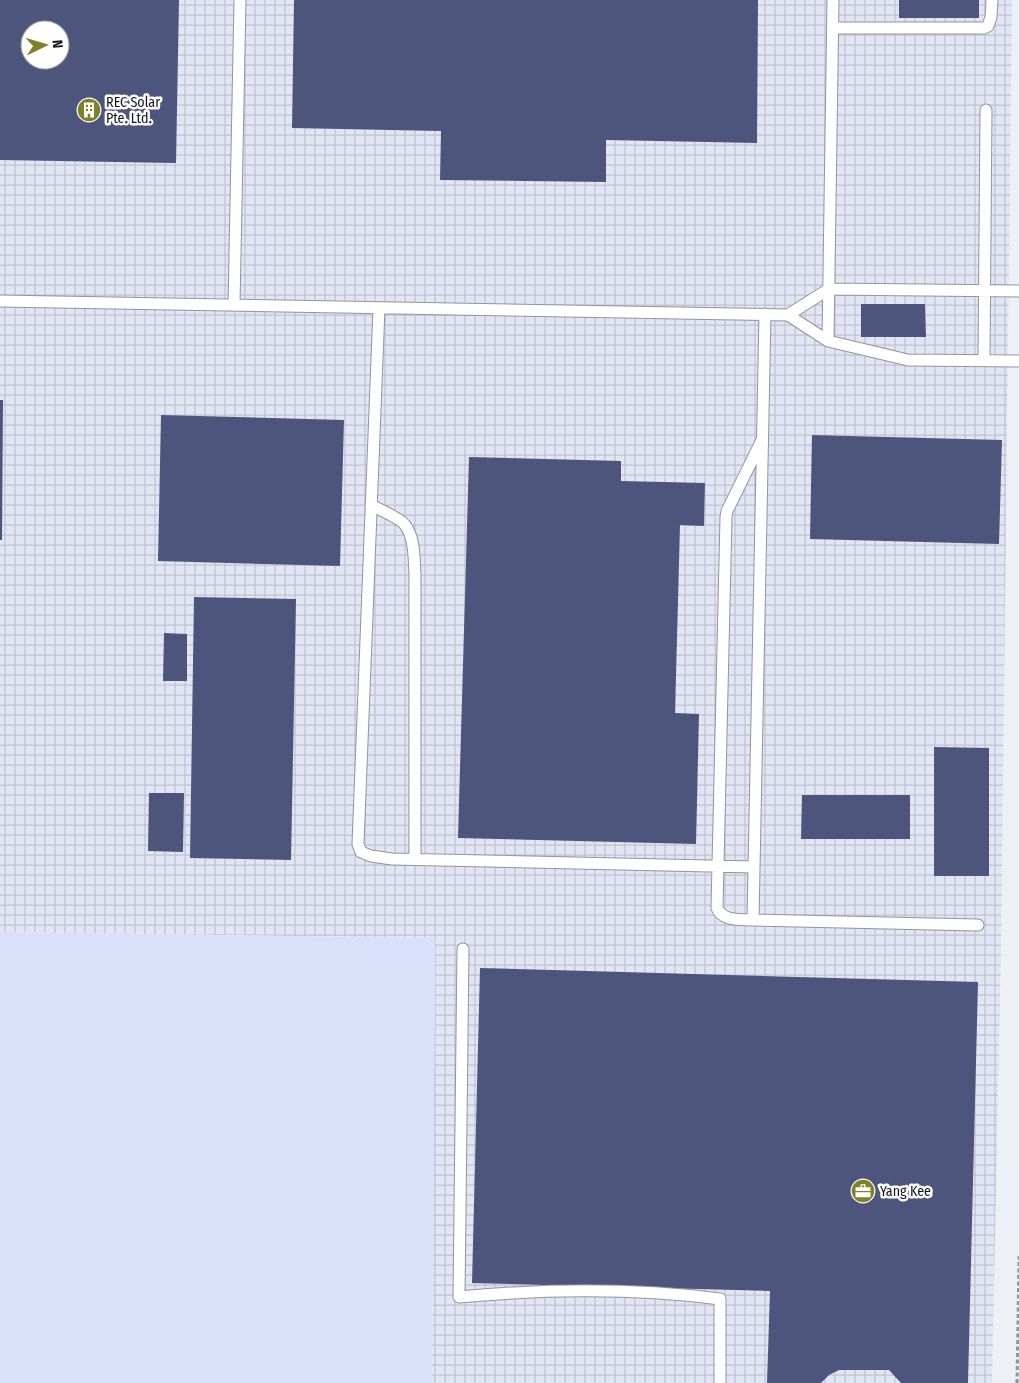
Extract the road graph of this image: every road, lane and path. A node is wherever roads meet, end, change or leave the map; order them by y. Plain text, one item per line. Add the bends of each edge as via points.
1 (240, 0) edge
2 (833, 0) edge
3 (992, 0) edge
4 (833, 28) junction
5 (986, 110) dead end
6 (829, 289) junction
7 (984, 290) junction
8 (1019, 290) edge
9 (0, 301) edge
10 (234, 305) junction
11 (380, 308) junction
12 (764, 314) junction
13 (788, 315) junction
14 (828, 341) junction
15 (984, 360) junction
16 (1019, 360) edge
17 (762, 440) junction
18 (371, 505) junction
19 (415, 859) junction
20 (718, 866) junction
21 (754, 867) junction
22 (753, 920) junction
23 (978, 925) dead end
24 (463, 949) dead end
25 (1019, 1256) edge
26 (720, 1383) edge
27 (1017, 1383) edge

1 - 10 lane
2 - 4 lane
3 - 4 lane via 990,22 984,28
4 - 6 lane
5 - 7 lane
6 - 7 lane
6 - 13 lane
6 - 14 lane
7 - 8 lane
7 - 15 lane
9 - 10 lane
10 - 11 lane
11 - 12 lane
11 - 18 lane
12 - 13 lane
12 - 17 lane
13 - 14 lane
14 - 15 lane via 908,360
15 - 16 lane
17 - 20 lane via 726,517
17 - 21 lane
18 - 19 lane via 405,524 413,548
18 - 19 lane via 358,844 361,852 370,856
19 - 20 lane
20 - 21 lane
20 - 22 lane via 717,908 720,914 725,918
21 - 22 lane
22 - 23 lane
24 - 26 lane via 459,1297 594,1291 686,1294 720,1299
25 - 27 path

